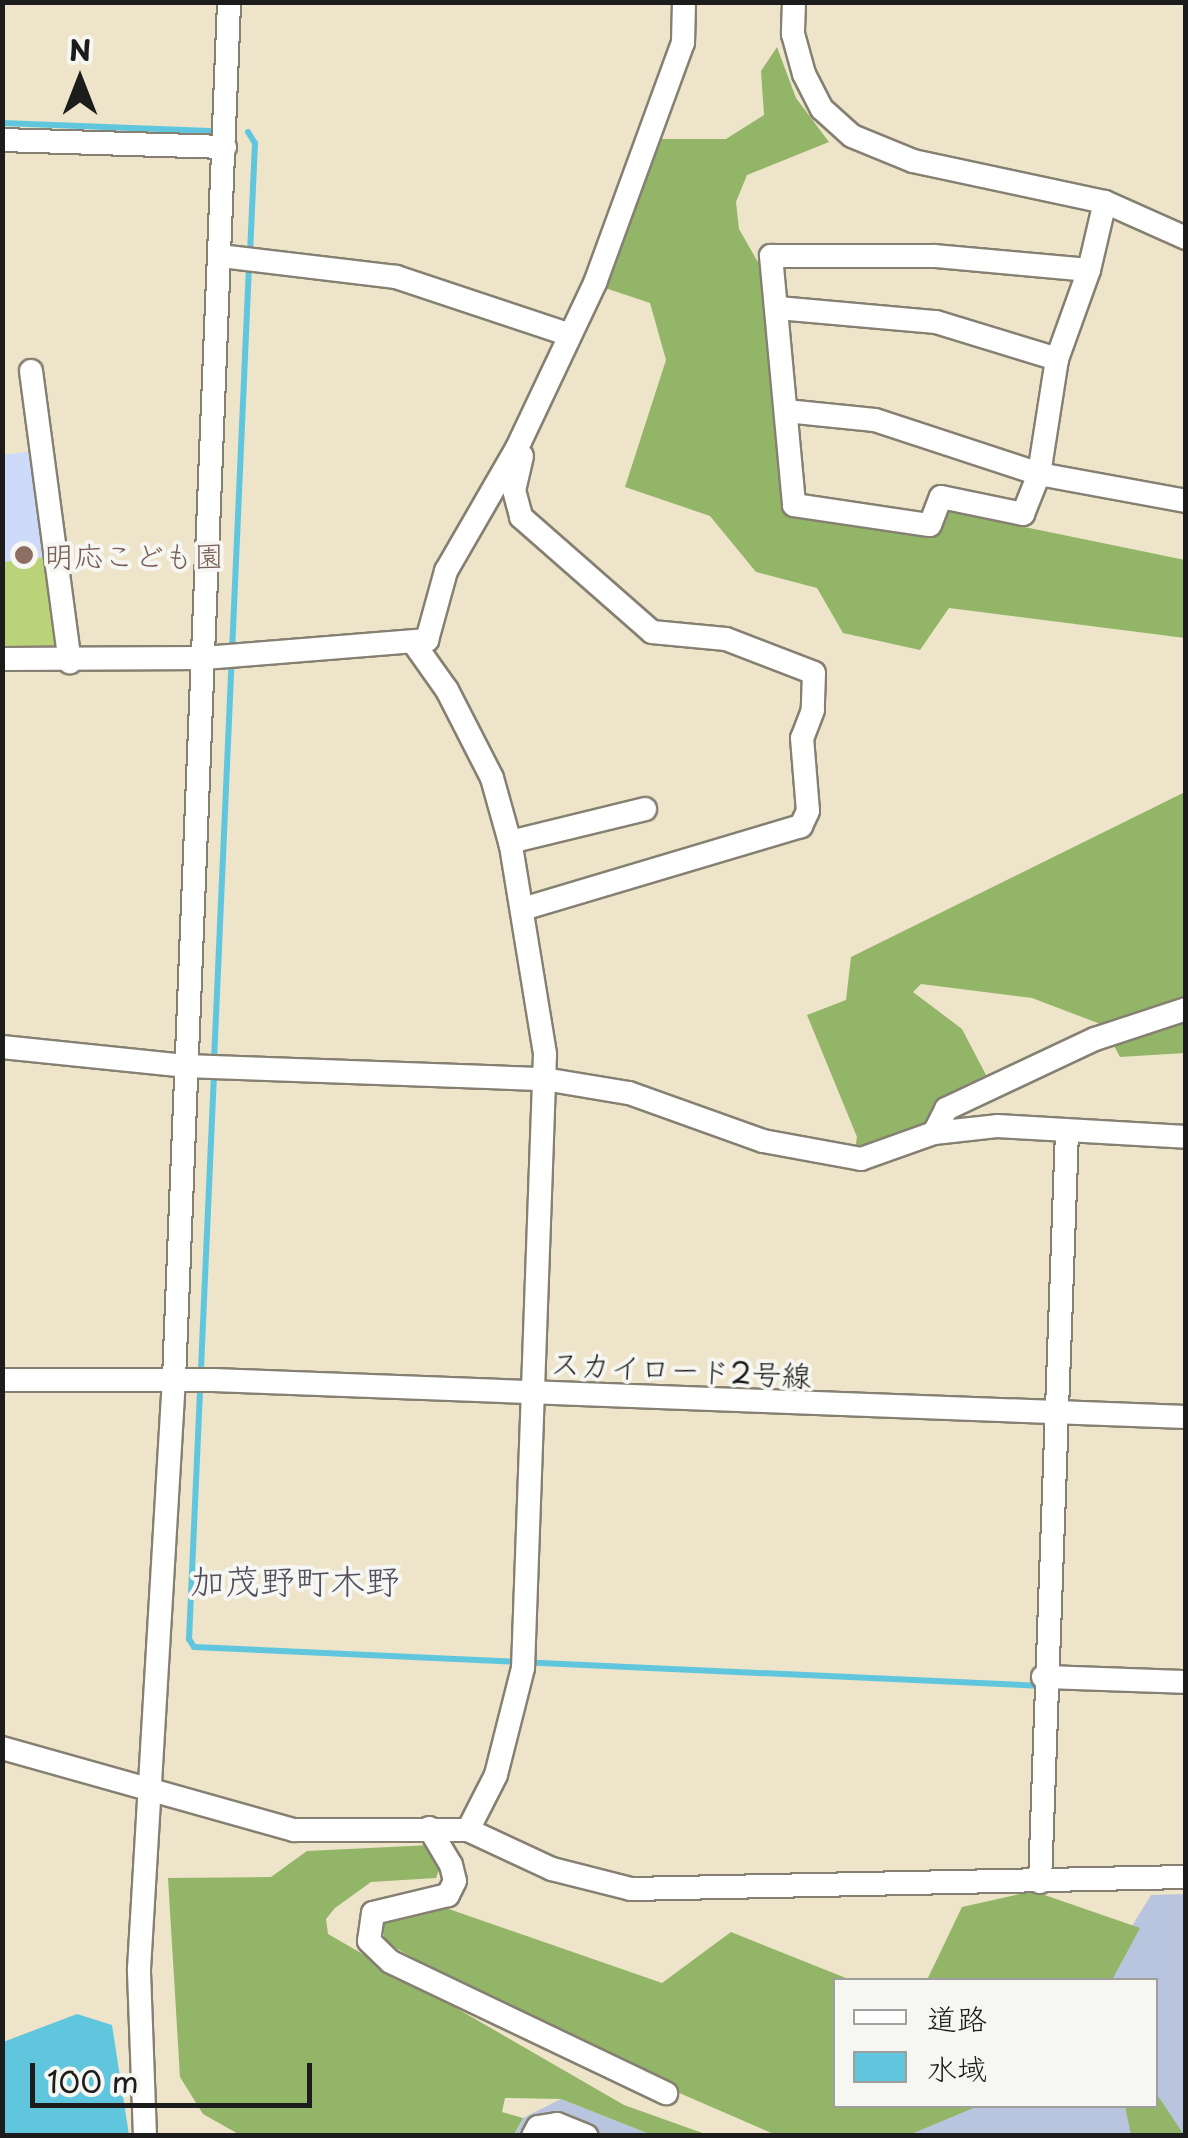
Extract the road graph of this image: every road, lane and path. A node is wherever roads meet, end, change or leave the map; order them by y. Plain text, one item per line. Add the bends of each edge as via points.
1 (229, 2) edge
2 (684, 2) edge
3 (794, 2) edge
4 (2, 140) edge
5 (225, 147) junction
6 (1105, 202) junction
7 (1186, 238) edge
8 (220, 256) junction
9 (1089, 270) junction
10 (778, 308) junction
11 (570, 335) junction
12 (1057, 359) junction
13 (31, 371) dead end
14 (786, 411) junction
15 (518, 448) junction
16 (1038, 474) junction
17 (1186, 501) edge
18 (415, 646) junction
19 (223, 657) junction
20 (2, 659) edge
21 (70, 662) junction
22 (645, 809) dead end
23 (510, 842) junction
24 (523, 910) junction
25 (1186, 1010) edge
26 (2, 1048) edge
27 (204, 1067) junction
28 (544, 1079) junction
29 (934, 1133) junction
30 (1067, 1133) junction
31 (1186, 1138) edge
32 (193, 1379) junction
33 (2, 1380) edge
34 (534, 1392) junction
35 (1052, 1416) junction
36 (1186, 1417) edge
37 (1186, 1682) edge
38 (1043, 1683) junction
39 (2, 1748) edge
40 (152, 1789) junction
41 (429, 1828) junction
42 (468, 1830) junction
43 (1186, 1877) edge
44 (1040, 1882) junction
45 (666, 2093) dead end
46 (145, 2136) edge
47 (533, 2136) edge
48 (588, 2136) edge

1 - 5 street
2 - 11 street via 683,43
3 - 6 street via 793,34 804,74 822,109 852,136 914,161
4 - 5 street
5 - 8 street
6 - 7 street
6 - 9 street
8 - 11 street via 396,278
8 - 19 street
9 - 10 street via 934,256 770,256
9 - 12 street
10 - 12 street via 936,322
10 - 14 street
11 - 15 street
12 - 16 street
13 - 21 street
14 - 16 street via 875,420
14 - 16 street via 794,505 930,525 941,496 1023,514
15 - 18 street via 446,571 427,640
15 - 24 street via 513,505 520,517 652,632 726,639 814,674 813,710 802,738 808,811 801,826
16 - 17 street
18 - 19 street
18 - 23 street via 471,734
19 - 21 street
19 - 27 street
20 - 21 street
22 - 23 street
23 - 24 street
24 - 28 street
25 - 29 street via 1095,1038 946,1110
26 - 27 street
27 - 28 street
27 - 32 street
28 - 29 street via 629,1093 698,1122 824,1154 861,1158
28 - 34 street
29 - 30 street via 996,1126
30 - 31 street
30 - 35 street
32 - 33 street, スカイロード2号線
32 - 34 street, スカイロード2号線
32 - 40 street
34 - 35 street, スカイロード2号線
34 - 42 street via 524,1664 496,1774
35 - 36 street, スカイロード2号線
35 - 38 street
37 - 38 street
38 - 44 street
39 - 40 street
40 - 41 street via 294,1830
40 - 46 street via 138,2016
41 - 42 street
41 - 45 street via 456,1880 448,1895 373,1912 370,1941 391,1962
42 - 44 street via 552,1868 631,1889
43 - 44 street
47 - 48 street via 538,2126 558,2124

